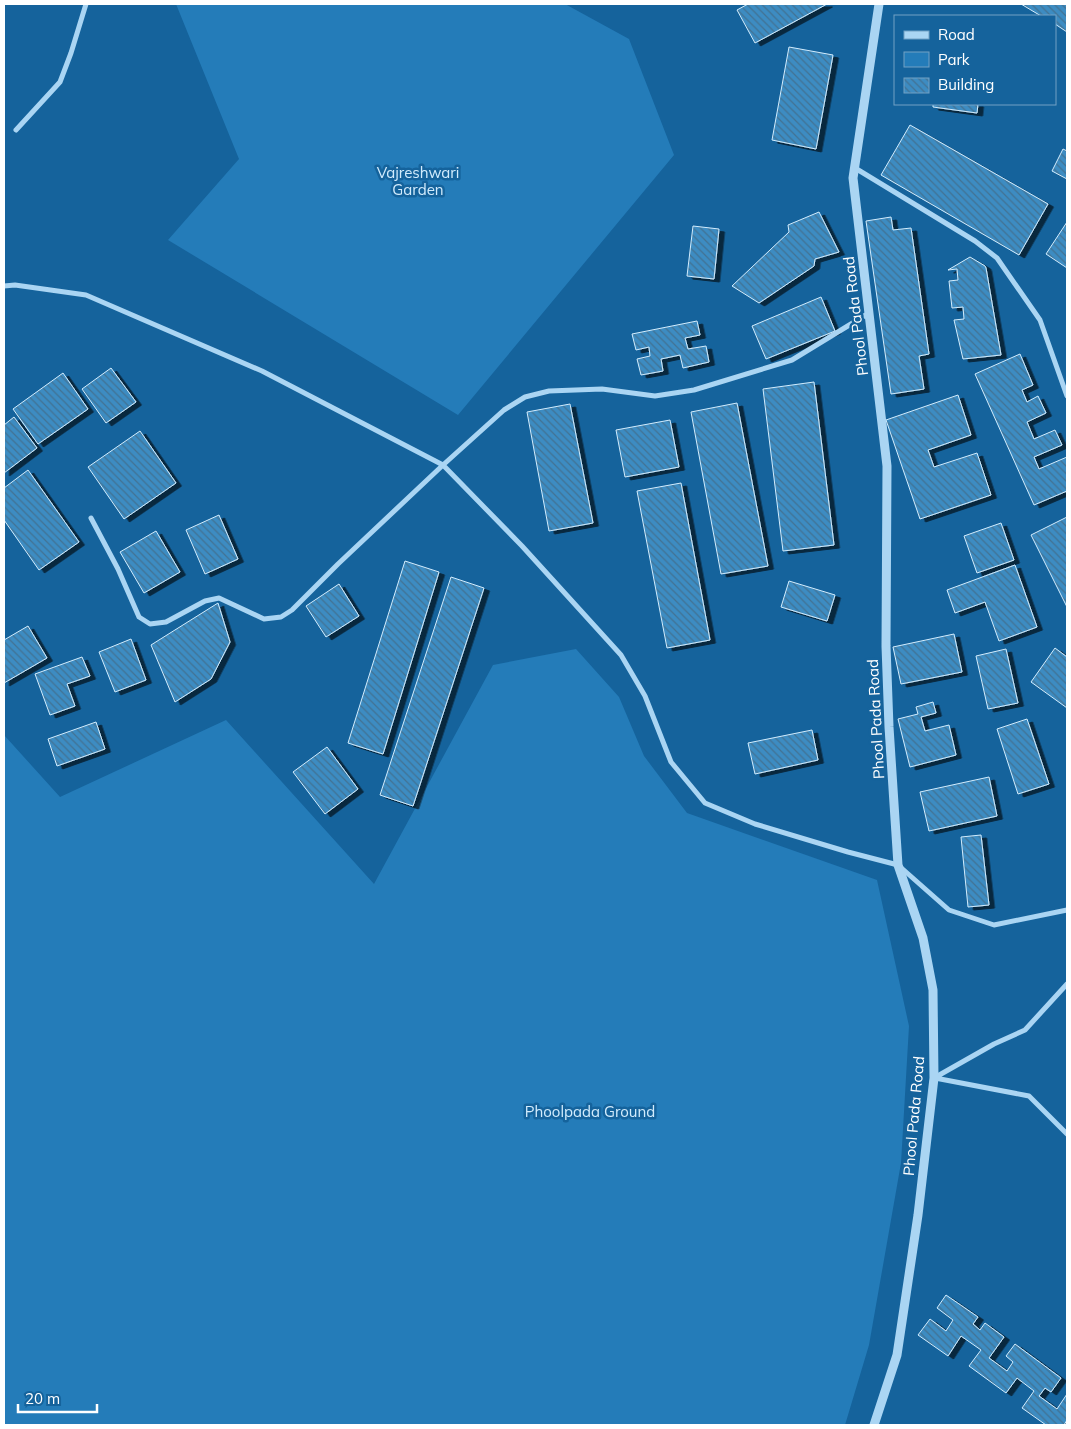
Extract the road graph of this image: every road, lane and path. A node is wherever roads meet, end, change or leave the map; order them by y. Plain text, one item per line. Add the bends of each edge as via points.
1 (86, 4) edge
2 (879, 4) edge
3 (16, 130) dead end
4 (855, 168) junction
5 (4, 286) edge
6 (869, 313) junction
7 (1067, 396) edge
8 (443, 465) junction
9 (92, 518) dead end
10 (898, 865) junction
11 (1067, 910) edge
12 (1067, 984) edge
13 (934, 1078) junction
14 (1067, 1134) edge
15 (874, 1425) edge

1 - 3 street via 60,82
2 - 4 street, Phool Pada Road
4 - 6 street, Phool Pada Road via 853,178
4 - 7 street via 975,241 997,258 1040,320
5 - 8 street via 86,295 262,371
6 - 8 street via 792,360 694,390 655,396 602,389 550,391 525,396 504,410
6 - 10 street, Phool Pada Road via 887,466 886,646
8 - 9 street via 281,617 264,619 219,598 205,601 166,622 150,624 139,617
8 - 10 street via 621,655 645,696 671,762 705,803 755,824
10 - 11 street via 949,910 994,926
10 - 13 street, Phool Pada Road via 923,938 933,990
12 - 13 street via 1025,1030
13 - 14 street via 1029,1096
13 - 15 street, Phool Pada Road via 897,1355

